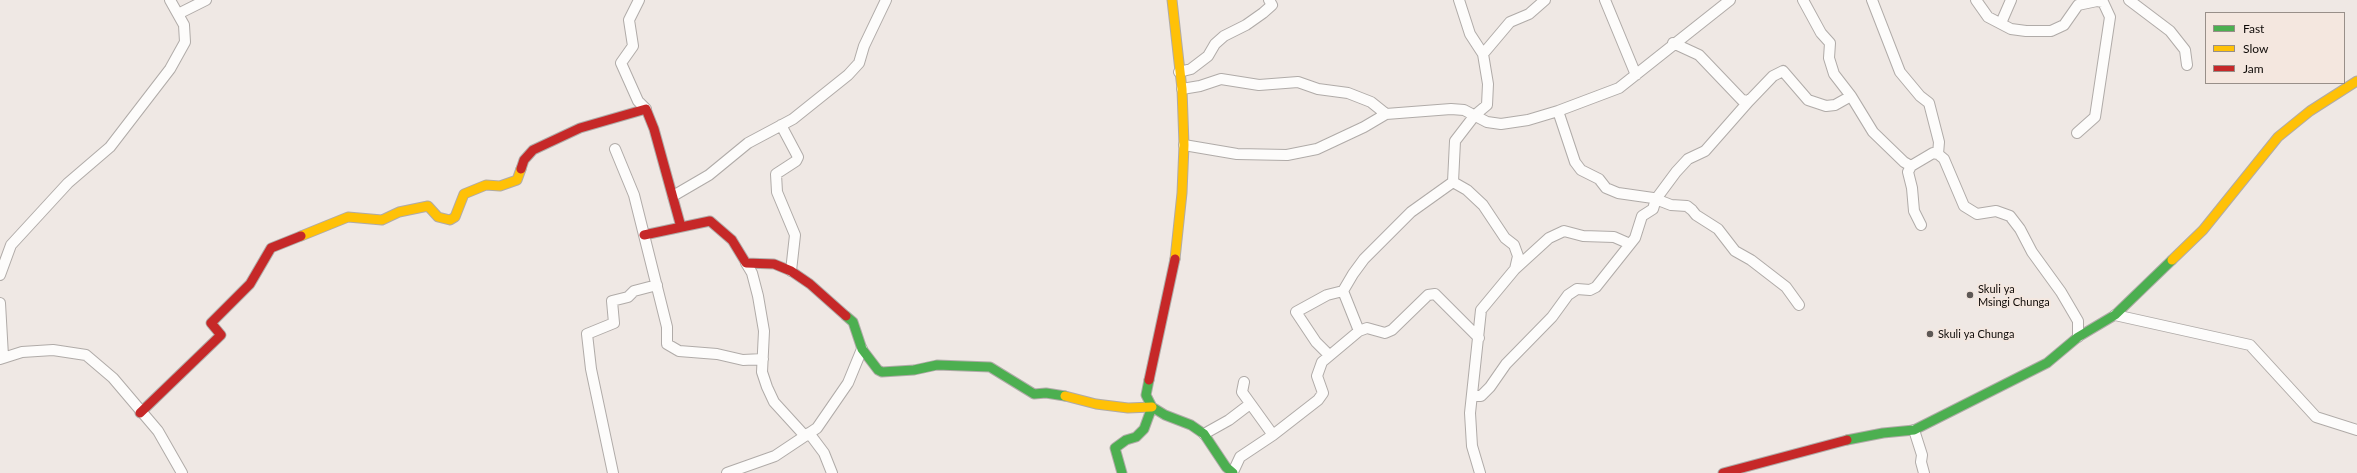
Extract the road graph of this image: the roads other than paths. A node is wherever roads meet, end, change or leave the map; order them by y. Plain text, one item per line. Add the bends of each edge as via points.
1 (170, 0) edge
2 (206, 0) edge
3 (639, 0) edge
4 (886, 0) edge
5 (1172, 0) edge
6 (1459, 0) edge
7 (1544, 0) edge
8 (1605, 0) edge
9 (1730, 0) edge
10 (1803, 0) edge
11 (1872, 0) edge
12 (1976, 0) edge
13 (2011, 0) edge
14 (2129, 0) edge
15 (2103, 1) edge
16 (1272, 2) edge
17 (178, 14) junction
18 (2001, 23) junction
19 (1673, 43) junction
20 (1483, 54) junction
21 (2187, 65) dead end
22 (1179, 72) junction
23 (1636, 74) junction
24 (2357, 81) edge
25 (1182, 89) junction
26 (1851, 96) junction
27 (1749, 101) junction
28 (646, 109) junction
29 (1558, 111) junction
30 (1386, 114) junction
31 (1476, 115) junction
32 (781, 125) junction
33 (2076, 133) dead end
34 (1184, 145) junction
35 (615, 149) dead end
36 (1938, 154) junction
37 (1911, 166) junction
38 (1453, 182) junction
39 (673, 196) junction
40 (1656, 199) junction
41 (1921, 225) dead end
42 (681, 228) junction
43 (644, 235) junction
44 (1630, 244) junction
45 (746, 263) junction
46 (1515, 269) junction
47 (791, 271) junction
48 (0, 275) edge
49 (657, 285) junction
50 (1343, 291) junction
51 (0, 303) edge
52 (1799, 305) dead end
53 (2115, 315) junction
54 (1359, 331) junction
55 (2078, 337) junction
56 (1479, 338) junction
57 (862, 349) junction
58 (1330, 355) junction
59 (1, 358) edge
60 (763, 359) junction
61 (1244, 382) dead end
62 (1472, 396) junction
63 (1250, 404) junction
64 (1152, 407) junction
65 (140, 413) junction
66 (1914, 430) junction
67 (2357, 430) edge
68 (1204, 434) junction
69 (807, 435) junction
70 (1273, 435) junction
71 (182, 473) edge
72 (613, 473) edge
73 (727, 473) edge
74 (832, 473) edge
75 (1122, 473) edge
76 (1233, 473) edge
77 (1480, 473) edge
78 (1724, 473) edge
79 (1924, 473) edge

1 - 17 street
2 - 17 street
3 - 28 street via 629,20 634,46 621,63 636,98
4 - 32 street via 864,46 860,63 848,76 794,118
5 - 22 street
6 - 20 street via 1470,34
7 - 20 street via 1529,14 1510,22
8 - 23 street
9 - 19 street via 1703,23
10 - 26 street via 1821,33 1830,43 1829,58 1834,74
11 - 36 street via 1900,72 1920,96 1929,102 1939,142
12 - 18 street via 1988,17
13 - 18 street
14 - 21 street via 2173,36 2185,50
15 - 18 street via 2078,5 2064,25 2051,31 2011,30
15 - 33 street via 2110,18 2095,118
16 - 22 street via 1246,25 1224,36 1208,56 1191,69
17 - 48 street via 184,25 186,42 170,69 110,147 68,183 11,244
19 - 23 street
19 - 27 street via 1699,55 1733,92 1742,100
20 - 31 street via 1488,84 1487,105
22 - 25 street
23 - 29 street via 1619,88
24 - 53 street via 2310,111 2278,137 2203,230
25 - 30 street via 1220,79 1259,85 1298,82 1318,89 1348,93 1371,102
25 - 34 street
26 - 27 street via 1835,105 1826,106 1808,100 1783,71 1773,76
26 - 37 street via 1880,140
27 - 40 street via 1705,151 1688,159
28 - 39 street
28 - 65 street via 580,128 534,150 524,160 517,180 500,186 486,185 464,194 455,217 450,220 438,217 428,206 399,212 382,220 348,217 271,248 250,284 211,323 221,335
29 - 31 street via 1528,120 1501,124 1487,122
29 - 40 street via 1575,162 1581,170 1598,179 1606,188 1618,193
30 - 31 street via 1451,109 1464,110
30 - 34 street via 1317,149 1287,154 1237,154
31 - 38 street via 1455,141
32 - 39 street via 748,143 709,175
32 - 47 street via 798,157 776,174 777,192 795,235
34 - 64 street via 1180,225 1174,265 1146,395
35 - 43 street via 634,195
36 - 37 street via 1933,153
36 - 55 street via 1944,159 1964,206 1977,214 1996,212 2010,216 2020,229 2032,252 2078,321
37 - 41 street via 1908,172 1914,211
38 - 46 street via 1484,205 1505,238 1514,246 1518,256
38 - 50 street via 1411,212 1364,259
39 - 42 street
40 - 44 street via 1654,209 1642,216 1639,230
40 - 52 street via 1671,205 1687,206 1696,215 1711,223 1735,251 1757,264 1786,287
42 - 43 street
42 - 45 street via 710,221 732,240
43 - 49 street
44 - 46 street via 1614,237 1583,236 1564,231 1549,238
44 - 62 street via 1596,287 1590,290 1577,289 1568,295 1552,317 1506,364 1490,387 1481,396
45 - 47 street via 774,264
45 - 60 street via 752,273 758,296 764,331
46 - 56 street via 1481,310
47 - 57 street via 810,284 853,322
49 - 60 street via 667,327 666,338 671,348 742,360
49 - 72 street via 634,290 628,297 612,301 614,323 587,334 591,369
50 - 54 street
50 - 58 street via 1327,295 1296,312 1312,337
51 - 59 street
53 - 55 street
53 - 67 street via 2250,345 2316,417
54 - 56 street via 1367,328 1385,332 1392,330 1428,295 1435,294
54 - 58 street
55 - 66 street via 2047,363
56 - 62 street
57 - 64 street via 882,372 914,370 937,365 990,367 1034,394 1052,394 1128,408
57 - 69 street via 848,382 817,428
58 - 70 street via 1322,362 1317,376 1323,393 1318,400
59 - 65 street via 22,352 53,350 86,355 113,378
60 - 69 street via 762,372 774,402
61 - 63 street via 1242,392
62 - 77 street via 1472,446
63 - 68 street
63 - 70 street
64 - 68 street
64 - 75 street via 1144,429 1136,437 1115,448
65 - 71 street via 158,431
66 - 78 street via 1883,433 1834,443 1774,462
66 - 79 street via 1922,455
68 - 76 street via 1226,467
69 - 73 street via 775,456
69 - 74 street via 824,453
70 - 76 street via 1240,457

